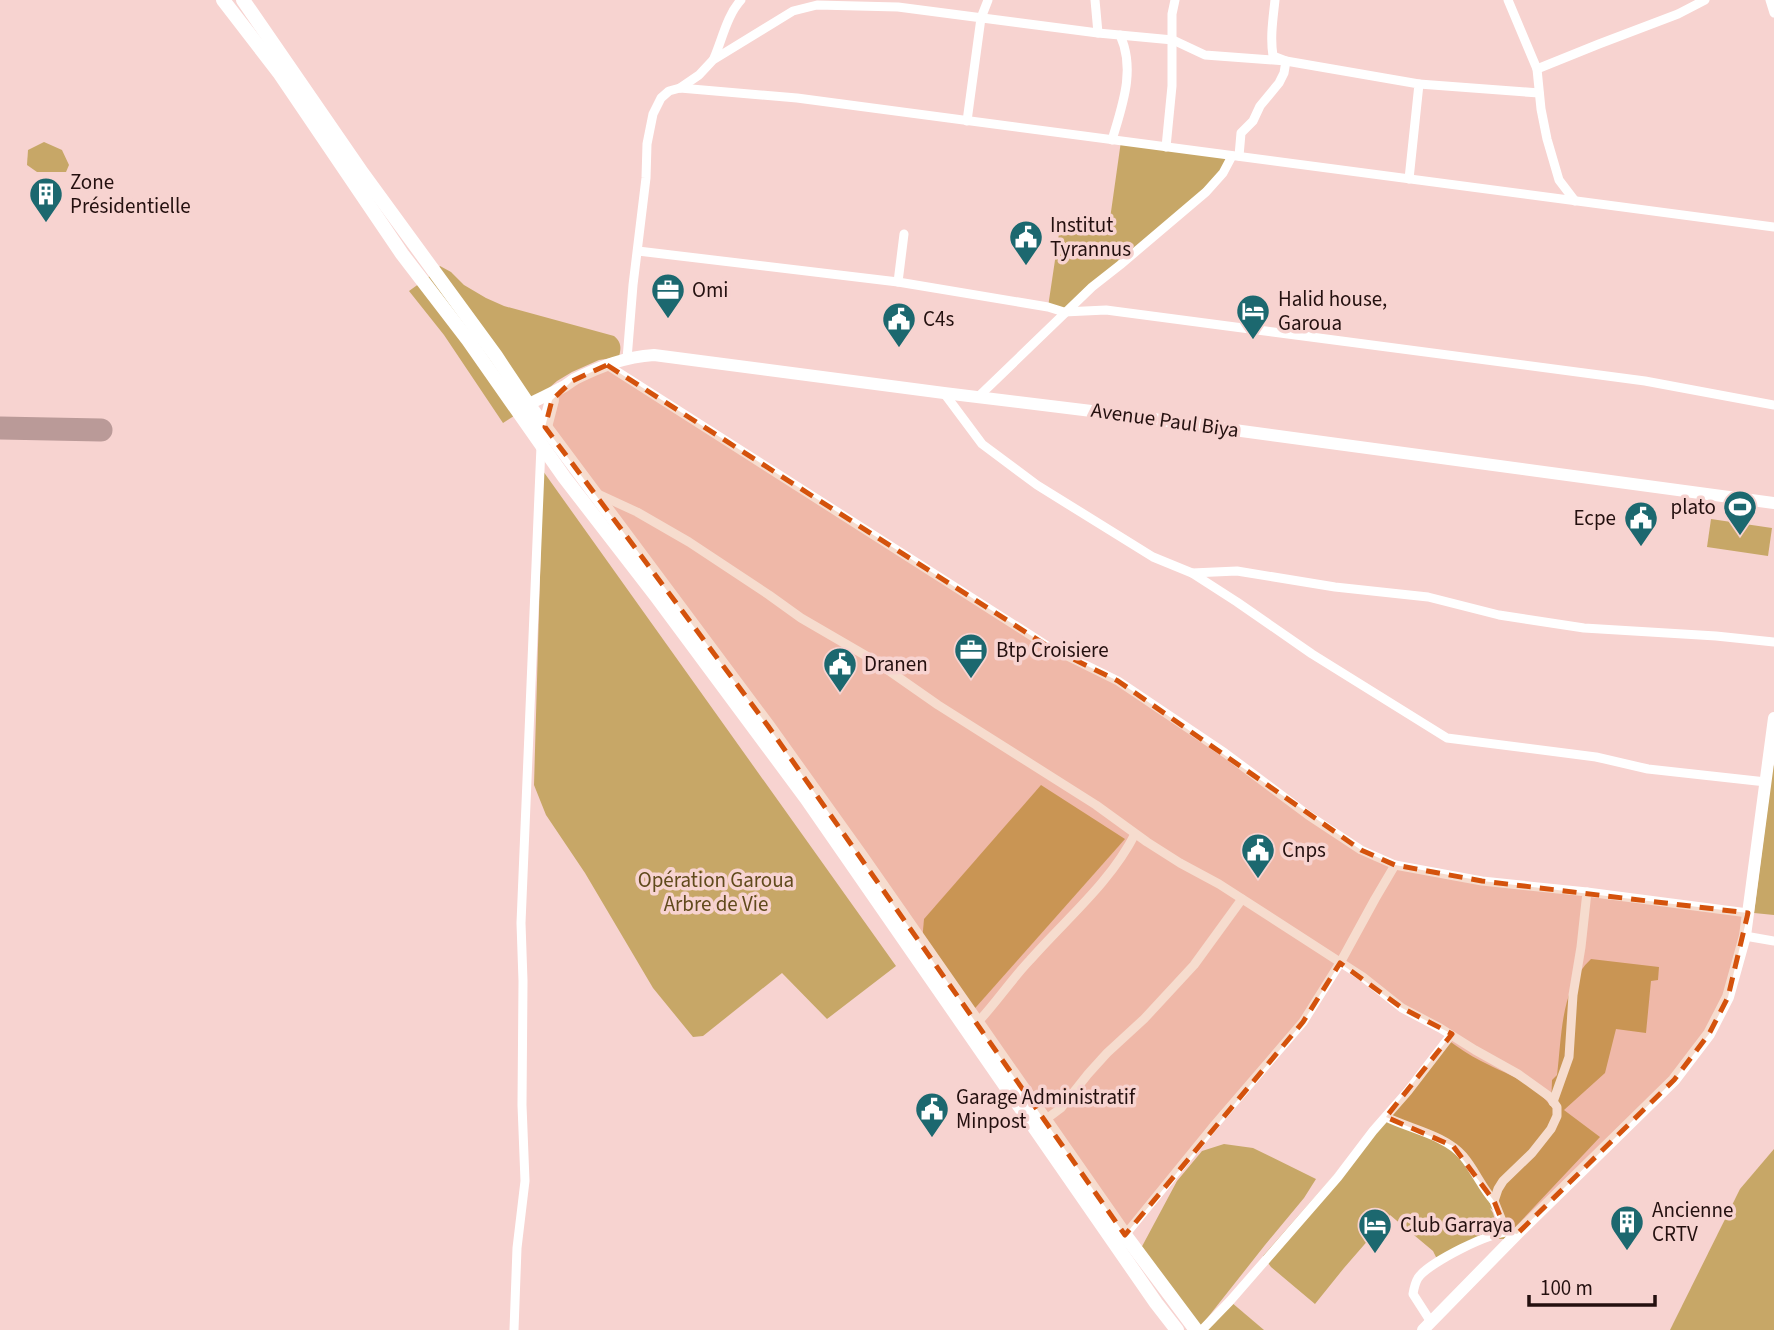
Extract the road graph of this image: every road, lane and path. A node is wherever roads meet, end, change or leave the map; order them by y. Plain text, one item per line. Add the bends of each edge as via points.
1 (223, 0) edge
2 (243, 0) edge
3 (741, 0) edge
4 (988, 0) edge
5 (1096, 0) edge
6 (1175, 0) edge
7 (1276, 0) edge
8 (1508, 0) edge
9 (1705, 0) edge
10 (1770, 0) edge
11 (898, 3) edge
12 (1774, 13) edge
13 (981, 18) junction
14 (1098, 33) junction
15 (1120, 36) junction
16 (1172, 40) junction
17 (713, 60) junction
18 (1286, 61) junction
19 (1537, 69) junction
20 (1419, 84) junction
21 (680, 88) junction
22 (1539, 93) junction
23 (967, 121) junction
24 (1112, 140) junction
25 (1166, 147) junction
26 (1235, 156) junction
27 (1409, 179) junction
28 (1575, 201) junction
29 (1774, 227) edge
30 (904, 234) dead end
31 (638, 251) junction
32 (898, 282) junction
33 (1064, 312) junction
34 (627, 359) junction
35 (607, 365) junction
36 (944, 393) junction
37 (556, 394) junction
38 (978, 397) junction
39 (1774, 405) edge
40 (526, 412) junction
41 (545, 427) junction
42 (541, 444) junction
43 (592, 491) junction
44 (1774, 503) edge
45 (1192, 573) junction
46 (1774, 642) edge
47 (1774, 719) edge
48 (1766, 782) junction
49 (1135, 834) junction
50 (1395, 866) junction
51 (1587, 892) junction
52 (1242, 899) junction
53 (1748, 913) junction
54 (1745, 936) junction
55 (1774, 941) edge
56 (1340, 963) junction
57 (978, 1023) junction
58 (1451, 1035) junction
59 (1553, 1102) junction
60 (1386, 1117) junction
61 (1045, 1120) junction
62 (1494, 1201) junction
63 (1512, 1232) junction
64 (1125, 1235) junction
65 (1427, 1326) edge
66 (514, 1330) edge
67 (1177, 1330) edge
68 (1196, 1330) edge
69 (1202, 1330) edge

1 - 40 main road via 280,74 402,254
2 - 40 main road via 496,356
3 - 17 street
4 - 13 street
5 - 14 street
6 - 16 street
7 - 18 street via 1273,56
8 - 19 street
9 - 19 street
10 - 12 street
11 - 13 street
11 - 17 street via 804,7
13 - 14 street
13 - 23 street
14 - 15 street
15 - 16 street
15 - 24 street via 1125,49 1126,89
16 - 18 street via 1205,55
16 - 25 street
17 - 21 street
18 - 20 street
18 - 26 street via 1273,93 1241,133
19 - 22 street
20 - 22 street
20 - 27 street
21 - 23 street
21 - 31 street via 669,91 653,114
22 - 28 street via 1559,180
23 - 24 street
24 - 25 street
25 - 26 street
26 - 27 street
26 - 33 street via 1206,192
27 - 28 street
28 - 29 street
30 - 32 street
31 - 32 street
31 - 34 street
32 - 33 street
33 - 38 street
33 - 39 street via 1106,310 1484,359
34 - 35 main road, Avenue Paul Biya
34 - 36 main road, Avenue Paul Biya via 654,355
35 - 37 main road, Avenue Paul Biya
35 - 50 street via 1038,640 1118,681 1350,844
36 - 38 main road, Avenue Paul Biya
36 - 45 street via 982,444 1003,461 1153,557
37 - 40 main road, Avenue Paul Biya
37 - 41 main road
38 - 44 main road, Avenue Paul Biya
40 - 41 main road
40 - 42 main road
41 - 43 main road
42 - 66 street via 521,923 525,1181
42 - 67 main road via 806,798
43 - 49 street via 689,542
43 - 57 main road via 776,737
45 - 46 street via 1237,571 1428,597 1499,615 1584,628
45 - 48 street via 1447,738
47 - 48 main road
48 - 53 main road
49 - 52 street
49 - 57 street via 1113,869
50 - 51 street
50 - 56 street
51 - 53 street
51 - 59 street via 1569,1057
52 - 56 street
52 - 61 street via 1194,965
53 - 54 main road
54 - 55 street
54 - 63 main road via 1728,997 1709,1034 1674,1080
56 - 58 street via 1402,1008
56 - 64 street via 1303,1022
57 - 61 main road
58 - 59 street via 1525,1079
58 - 60 street
59 - 62 street via 1557,1107 1551,1129 1503,1181
60 - 62 street via 1453,1146
60 - 69 street
61 - 64 main road
62 - 63 street
63 - 65 main road
63 - 65 street via 1469,1245 1418,1278 1413,1294
64 - 68 main road

